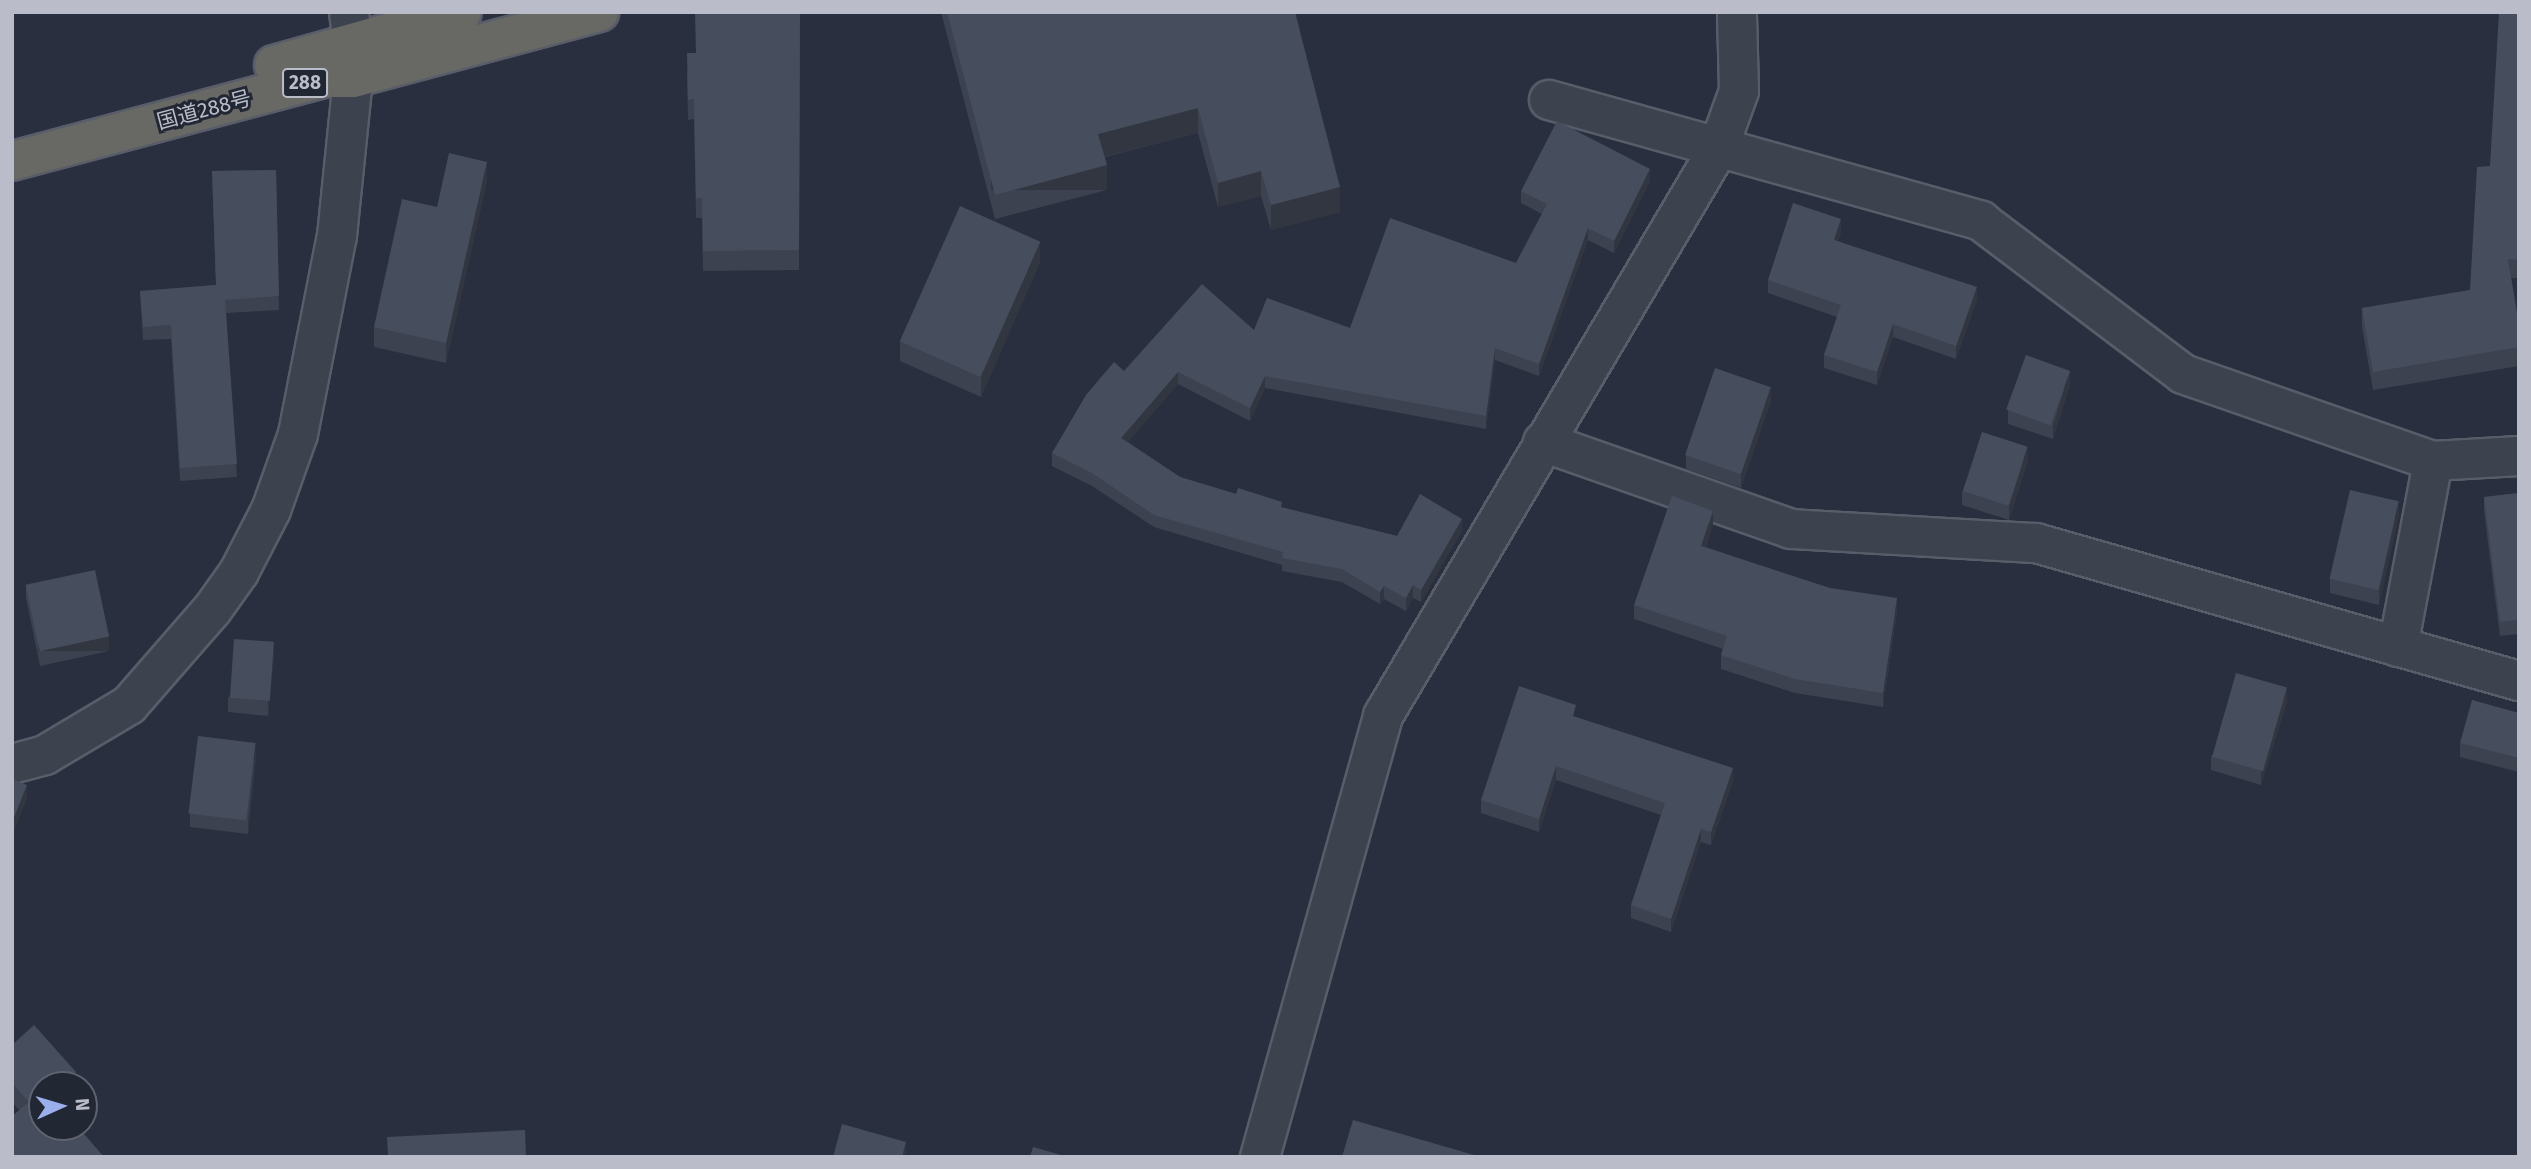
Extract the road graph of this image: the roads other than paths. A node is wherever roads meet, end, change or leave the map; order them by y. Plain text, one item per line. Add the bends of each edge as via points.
1 (462, 12) edge
2 (599, 12) edge
3 (1737, 12) edge
4 (352, 44) edge
5 (1549, 100) dead end
6 (12, 137) edge
7 (1718, 149) junction
8 (12, 161) edge
9 (1543, 442) junction
10 (2519, 457) edge
11 (2433, 461) junction
12 (2398, 647) junction
13 (2519, 681) edge
14 (12, 764) edge
15 (1260, 1157) edge

1 - 4 highway, 国道288号 / 288
2 - 4 highway, 国道288号 / 288
3 - 7 street via 1739,91
4 - 6 highway, 国道288号 / 288
4 - 8 highway, 国道288号 / 288 via 324,78
4 - 14 street via 332,262 298,435 271,510 239,572 212,610 129,705 45,755
5 - 7 street
7 - 9 street
7 - 11 street via 1981,221 2183,374
9 - 12 street via 1791,529 2036,543
9 - 15 street via 1383,716
10 - 11 street
11 - 12 street
12 - 13 street

